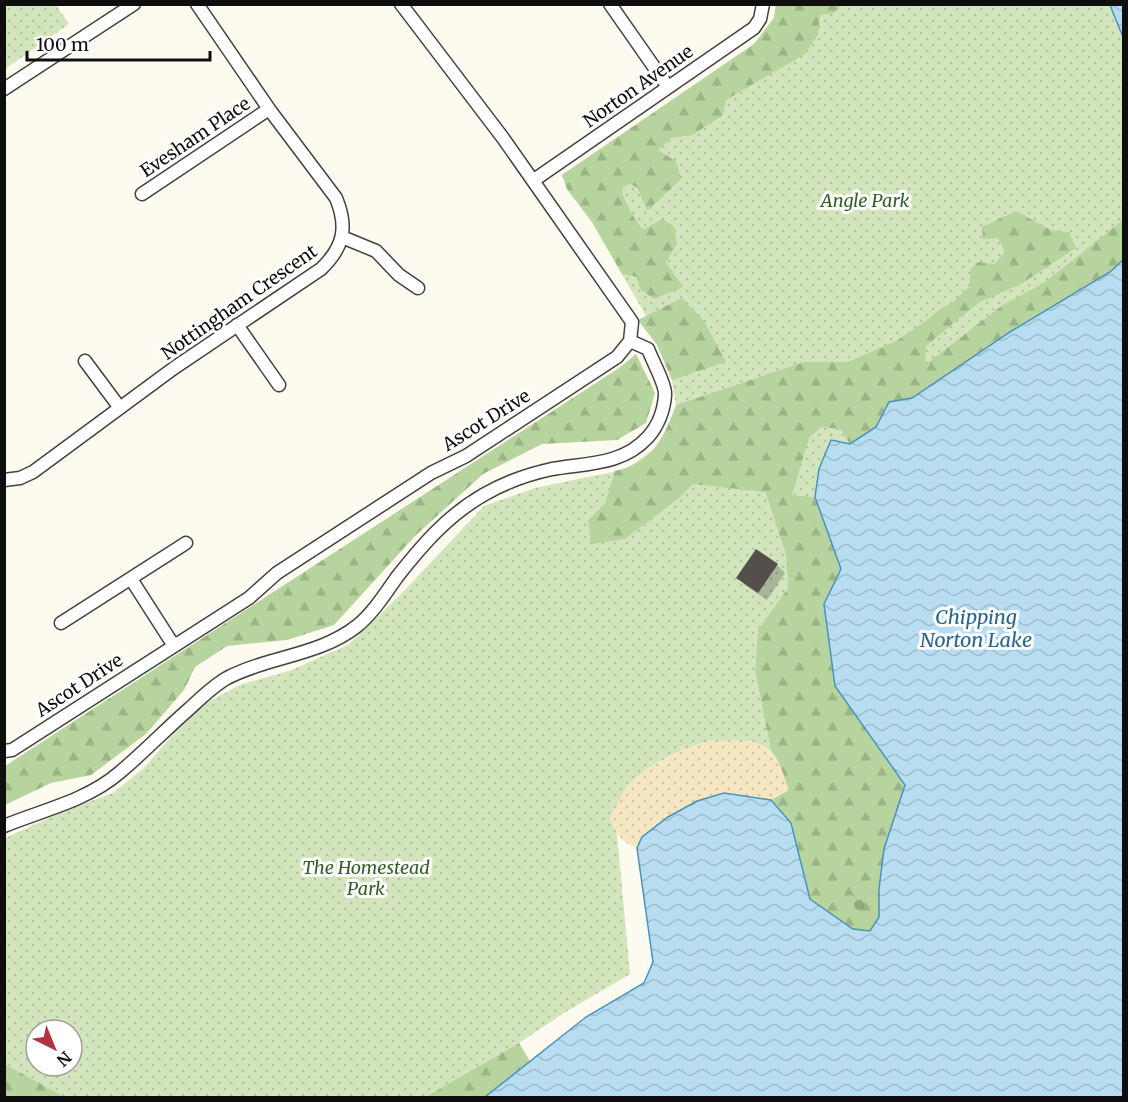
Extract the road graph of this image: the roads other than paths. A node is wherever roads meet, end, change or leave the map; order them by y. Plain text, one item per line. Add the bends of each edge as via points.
1 (134, 4) edge
2 (197, 4) edge
3 (401, 4) edge
4 (610, 4) edge
5 (763, 4) edge
6 (668, 87) junction
7 (4, 89) edge
8 (269, 110) junction
9 (534, 180) junction
10 (142, 194) dead end
11 (342, 237) junction
12 (418, 288) dead end
13 (237, 325) junction
14 (630, 341) junction
15 (85, 361) dead end
16 (279, 386) dead end
17 (120, 408) junction
18 (4, 480) edge
19 (186, 543) dead end
20 (131, 579) junction
21 (61, 623) dead end
22 (174, 646) junction
23 (8, 750) edge
24 (4, 826) edge

1 - 7 street
2 - 8 street
3 - 9 street
4 - 6 street
5 - 6 street, Norton Avenue via 754,28
6 - 9 street, Norton Avenue
8 - 10 street, Evesham Place
8 - 11 street via 336,198 344,224
9 - 14 street via 632,322
11 - 12 street via 376,251
11 - 13 street, Nottingham Crescent via 335,254 321,269
13 - 16 street
13 - 17 street, Nottingham Crescent
14 - 22 street, Ascot Drive via 618,357 277,573 249,598
14 - 24 street via 648,349 666,394 659,420 635,448 620,458 530,474 465,506 426,541 366,617 339,639 226,679 104,785
15 - 17 street
17 - 18 street, Nottingham Crescent via 33,472
19 - 20 street
20 - 21 street
20 - 22 street
22 - 23 street, Ascot Drive

